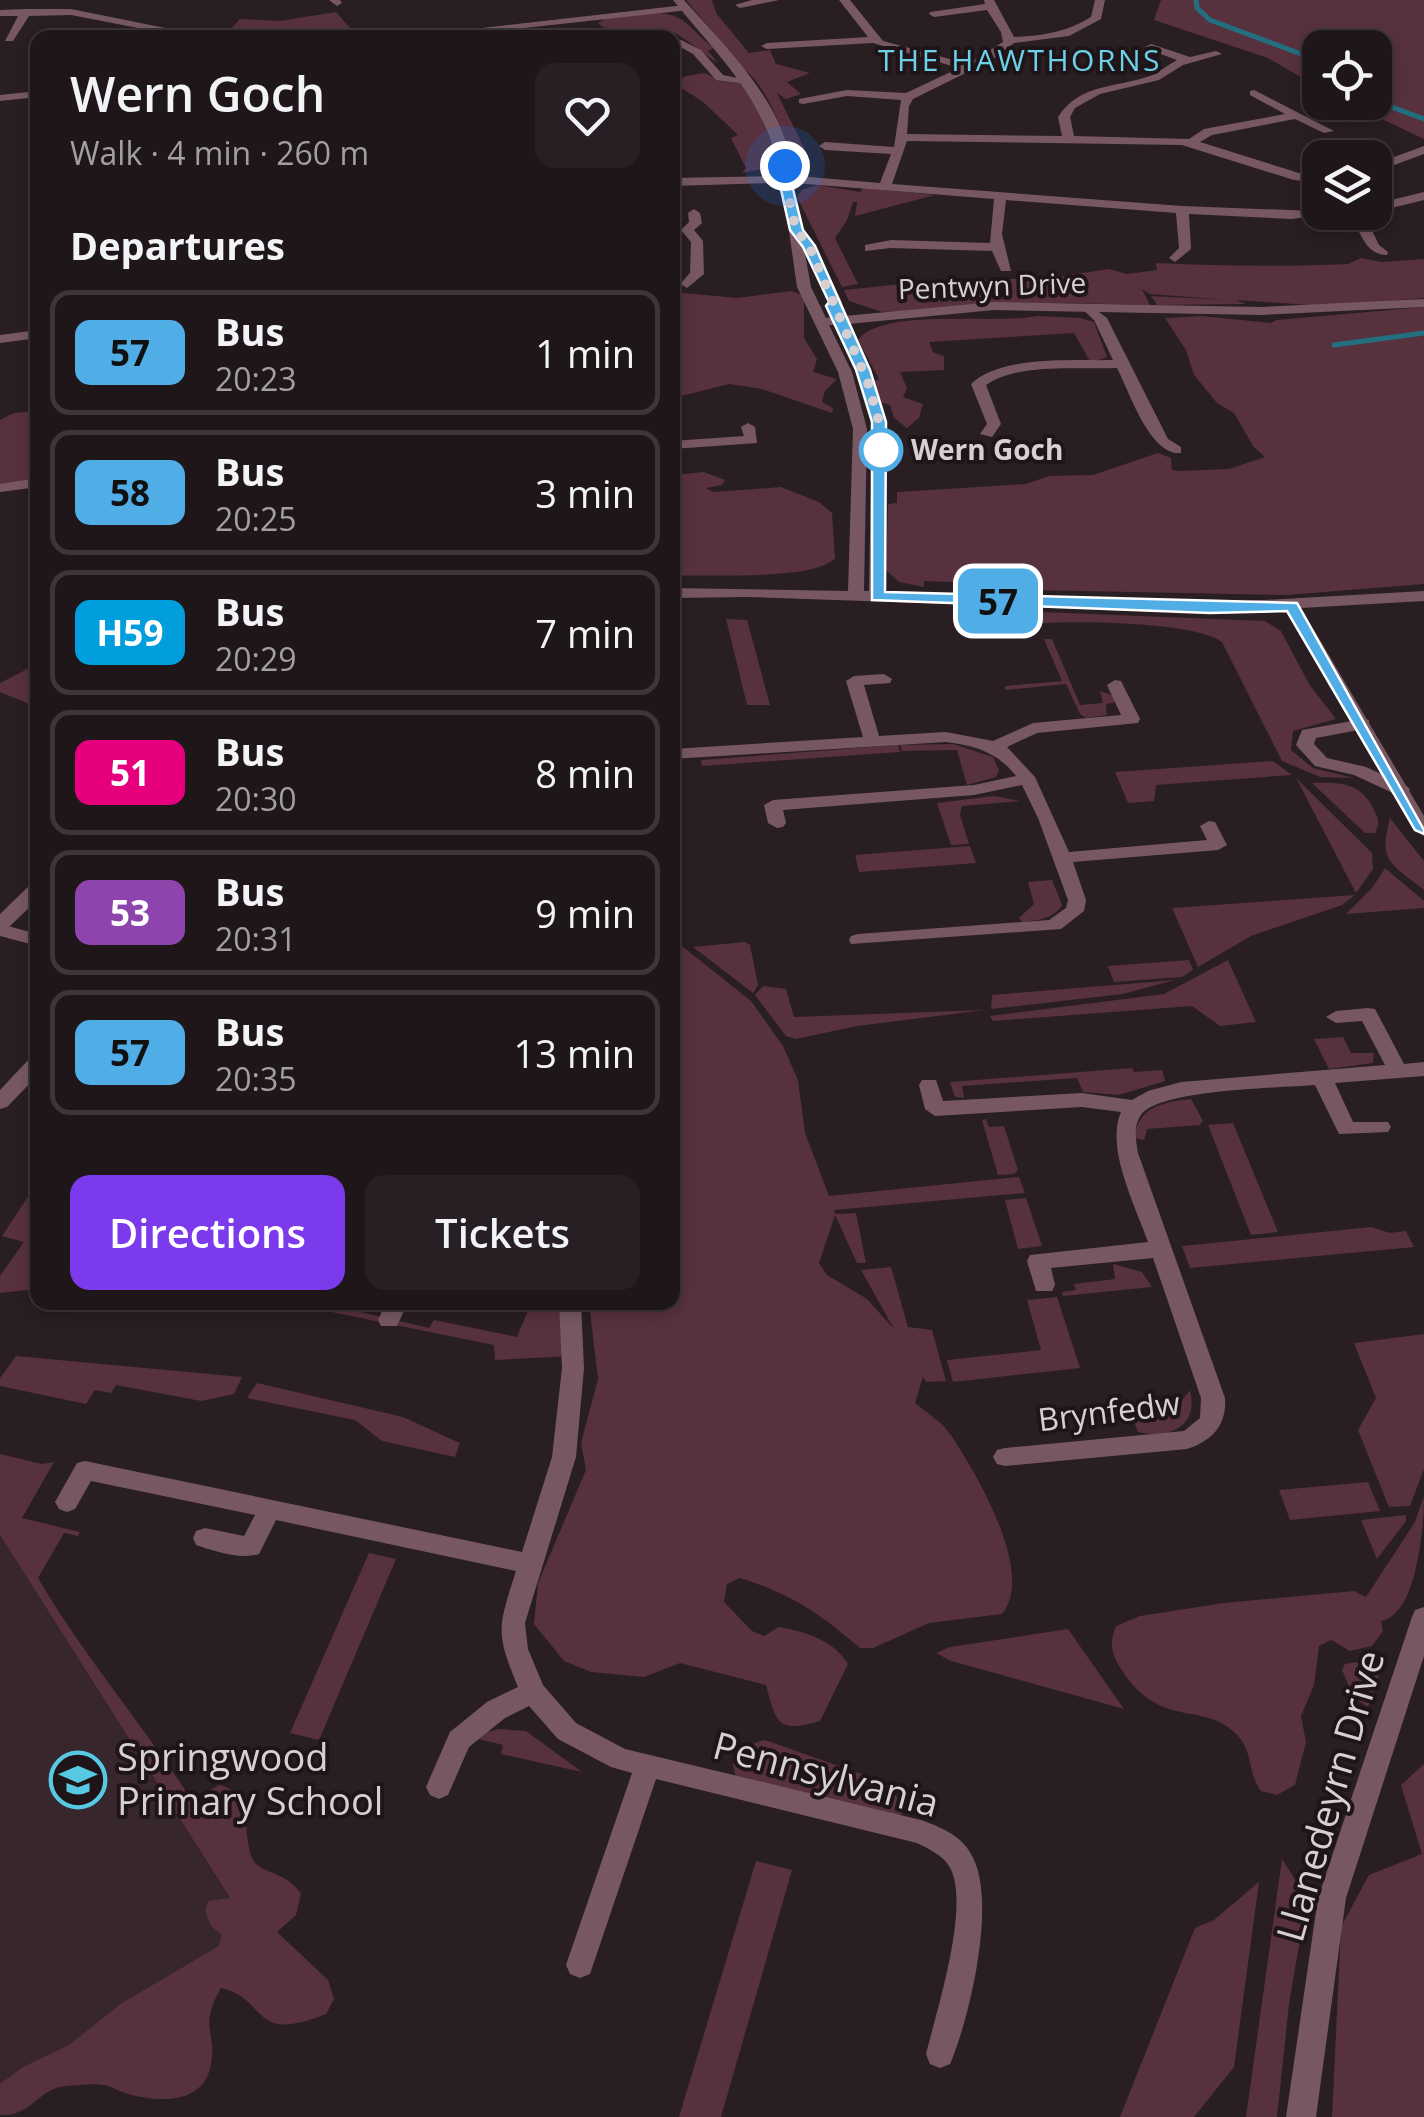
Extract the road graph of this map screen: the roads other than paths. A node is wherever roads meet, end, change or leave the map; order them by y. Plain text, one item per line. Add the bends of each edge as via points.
1 (774, 0) edge
2 (844, 0) edge
3 (1100, 0) edge
4 (989, 3) edge
5 (681, 4) edge
6 (740, 5) dead end
7 (26, 12) junction
8 (0, 13) edge
9 (934, 14) dead end
10 (533, 24) junction
11 (147, 30) edge
12 (494, 30) edge
13 (534, 30) edge
14 (9, 38) dead end
15 (874, 40) junction
16 (1010, 40) junction
17 (680, 44) dead end
18 (768, 46) dead end
19 (1152, 47) dead end
20 (1216, 54) dead end
21 (1188, 60) junction
22 (968, 67) junction
23 (746, 81) junction
24 (1254, 93) dead end
25 (30, 95) edge
26 (908, 97) junction
27 (0, 98) edge
28 (804, 101) dead end
29 (1296, 114) junction
30 (1328, 130) dead end
31 (1070, 139) junction
32 (1192, 142) junction
33 (900, 144) junction
34 (825, 146) dead end
35 (1424, 150) edge
36 (1392, 162) edge
37 (1302, 177) edge
38 (785, 180) junction
39 (680, 182) edge
40 (884, 187) junction
41 (1424, 196) edge
42 (1001, 197) junction
43 (1392, 204) edge
44 (1182, 210) junction
45 (694, 213) dead end
46 (1302, 214) edge
47 (680, 230) edge
48 (796, 230) junction
49 (1365, 230) edge
50 (997, 247) junction
51 (870, 248) dead end
52 (1382, 252) dead end
53 (1175, 258) dead end
54 (1006, 268) dead end
55 (687, 284) dead end
56 (835, 302) junction
57 (1424, 303) edge
58 (1091, 312) junction
59 (870, 316) junction
60 (833, 325) junction
61 (30, 335) edge
62 (0, 339) edge
63 (1122, 364) junction
64 (748, 427) dead end
65 (987, 434) dead end
66 (680, 444) edge
67 (1176, 450) dead end
68 (30, 483) edge
69 (0, 488) edge
70 (680, 593) edge
71 (866, 596) junction
72 (1424, 596) edge
73 (1361, 602) junction
74 (1292, 606) junction
75 (1307, 632) junction
76 (884, 679) dead end
77 (1116, 685) dead end
78 (1363, 724) junction
79 (872, 740) junction
80 (994, 747) junction
81 (680, 753) edge
82 (1026, 779) junction
83 (1401, 790) junction
84 (777, 823) dead end
85 (1209, 826) dead end
86 (1424, 830) edge
87 (1060, 858) junction
88 (30, 896) edge
89 (0, 928) edge
90 (30, 937) edge
91 (858, 940) dead end
92 (1336, 1017) dead end
93 (1424, 1069) edge
94 (30, 1070) edge
95 (1398, 1072) junction
96 (1322, 1078) junction
97 (928, 1085) dead end
98 (0, 1102) edge
99 (1134, 1107) junction
100 (1380, 1126) dead end
101 (1161, 1249) junction
102 (1044, 1285) dead end
103 (570, 1310) edge
104 (1005, 1456) dead end
105 (67, 1502) dead end
106 (270, 1509) junction
107 (205, 1538) dead end
108 (531, 1564) junction
109 (1424, 1618) edge
110 (532, 1692) junction
111 (646, 1768) junction
112 (438, 1787) dead end
113 (580, 1966) dead end
114 (940, 2054) dead end
115 (1301, 2117) edge

1 - 6 street
2 - 15 street
3 - 16 street via 1096,19 1086,25 1048,39
4 - 9 street
4 - 16 street
5 - 10 street
5 - 23 street
7 - 8 street
7 - 11 street via 71,12
7 - 14 street
10 - 12 street
10 - 13 street
15 - 18 street
15 - 22 street
16 - 22 street
17 - 23 street via 720,78
19 - 21 street
20 - 21 street
21 - 31 street via 1155,78 1082,98 1064,118
22 - 26 street
23 - 38 street via 776,134
24 - 29 street
25 - 27 street
26 - 28 street via 847,93
26 - 33 street
29 - 30 street
29 - 32 street via 1208,132
31 - 32 street
31 - 33 street
32 - 37 street
33 - 34 street
33 - 40 street
35 - 36 street
38 - 39 street
38 - 40 street
38 - 48 street
40 - 42 street
41 - 43 street
42 - 44 street
42 - 50 street
44 - 46 street
44 - 53 street via 1185,249
45 - 47 street via 696,223
47 - 55 street via 697,241 697,274
48 - 56 street
48 - 60 street via 804,288 815,315
49 - 52 street
50 - 51 street
50 - 54 street
56 - 59 street
56 - 60 street
57 - 58 street, Pentwyn Drive
58 - 59 street, Pentwyn Drive via 994,306
58 - 60 street, Pentwyn Drive
58 - 63 street
59 - 60 street, Pentwyn Drive
60 - 71 street via 868,383 880,430
61 - 62 street
63 - 65 street via 986,376 978,384 994,424
63 - 67 street via 1162,442
64 - 66 street via 752,440
68 - 69 street
70 - 71 street
71 - 74 street
72 - 73 street
73 - 74 street
73 - 75 street
74 - 75 street
75 - 78 street
76 - 79 street via 854,682
77 - 80 street via 1132,719 1033,728
78 - 83 street
78 - 83 street via 1317,730 1304,746 1322,762
79 - 80 street via 946,737
79 - 81 street
80 - 82 street
82 - 84 street via 974,790 773,806
82 - 87 street
83 - 86 street
85 - 87 street via 1218,845
87 - 91 street via 1077,906 1054,924
88 - 89 street
89 - 90 street
92 - 95 street via 1368,1014
93 - 95 street
94 - 98 street
95 - 96 street
96 - 99 street via 1181,1090
96 - 100 street via 1346,1130
97 - 99 street via 935,1110 1082,1100
99 - 101 street, Brynfedw via 1126,1144
101 - 102 street via 1038,1261
101 - 104 street, Brynfedw via 1213,1398 1211,1424 1187,1440
103 - 108 street, Pennsylvania via 573,1368 564,1458
105 - 106 street via 85,1470
106 - 107 street via 250,1548
106 - 108 street
108 - 110 street, Pennsylvania via 512,1623
109 - 115 street, Llanedeyrn Drive via 1332,1898
110 - 111 street, Pennsylvania via 567,1731
110 - 112 street via 459,1740
111 - 113 street
111 - 114 street, Pennsylvania via 943,1842 961,1860 972,1900

